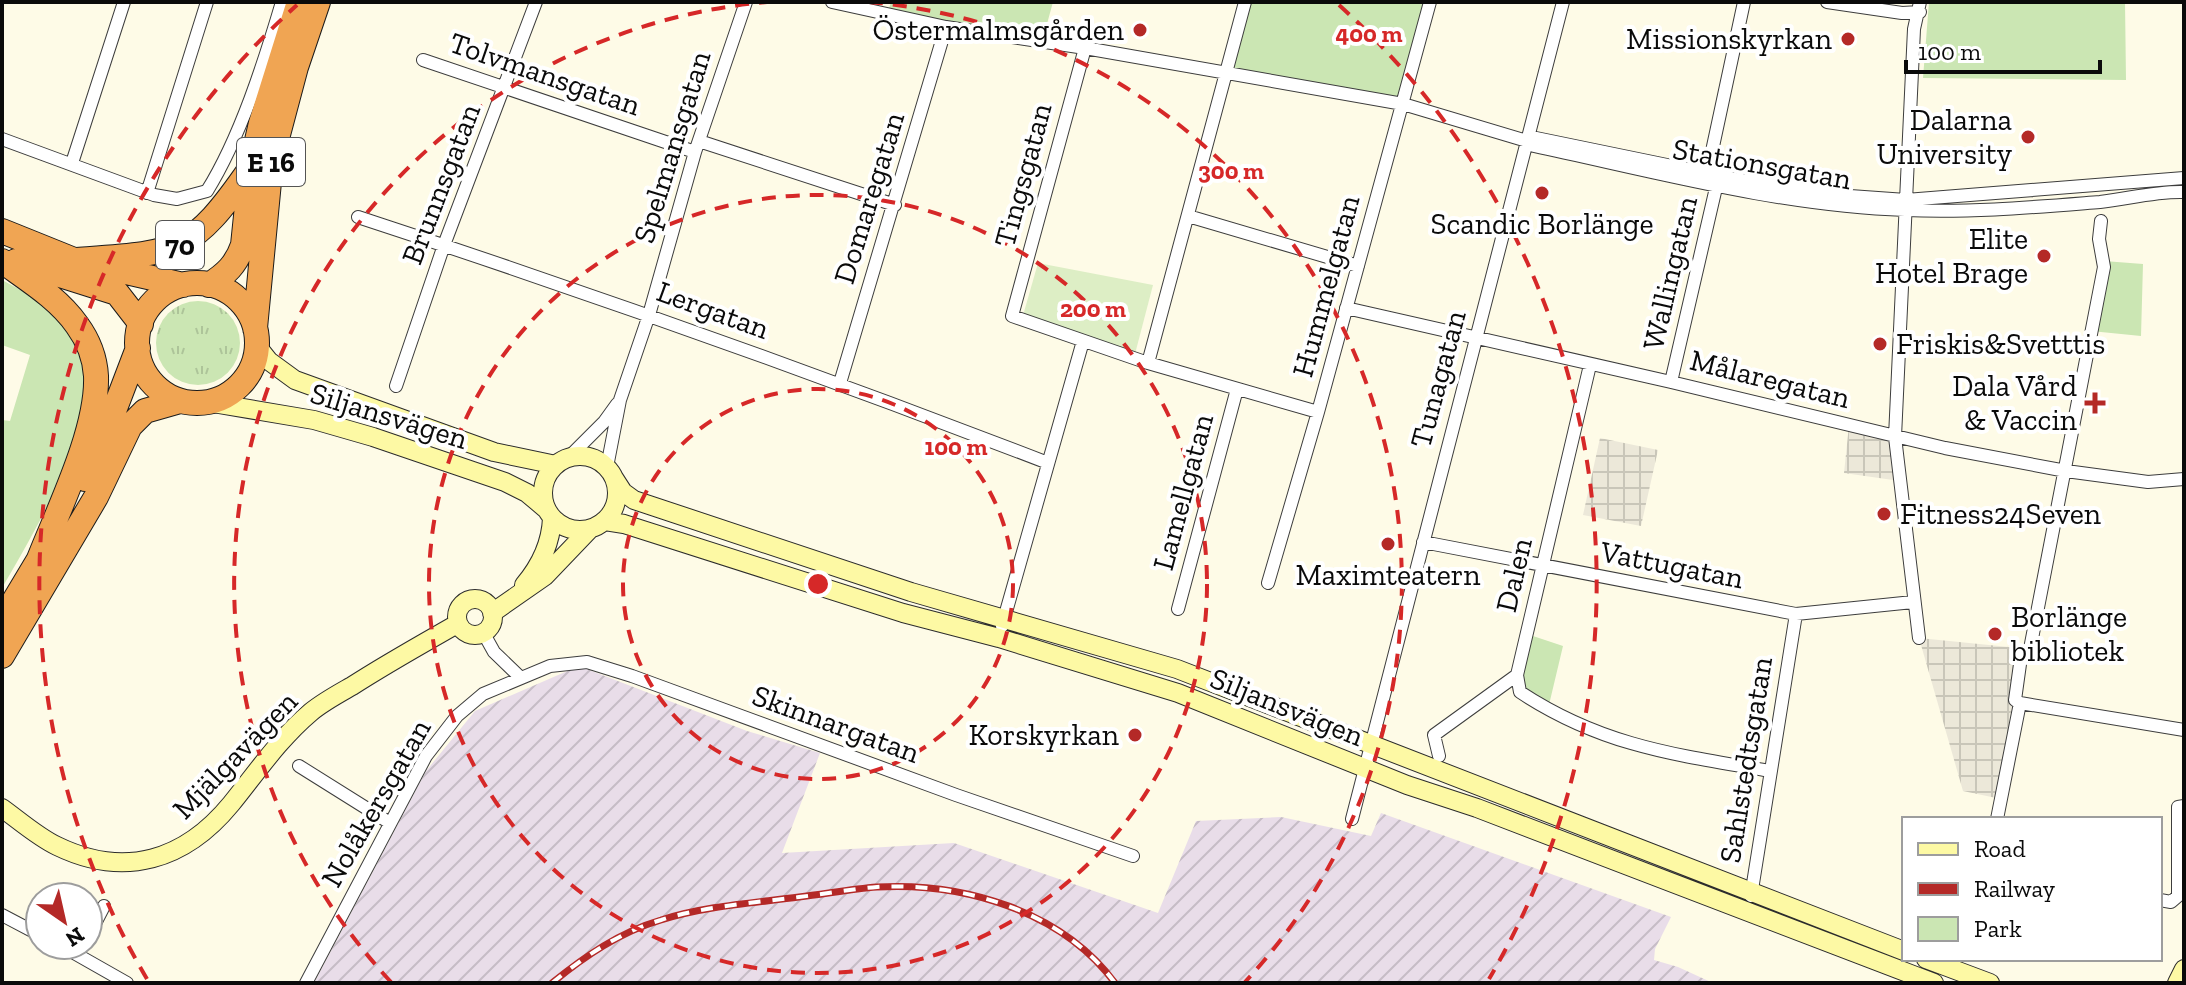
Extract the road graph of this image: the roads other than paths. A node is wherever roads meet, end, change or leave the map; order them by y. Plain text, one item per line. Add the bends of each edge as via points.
1 (124, 2) edge
2 (207, 2) edge
3 (282, 2) edge
4 (299, 2) edge
5 (318, 2) edge
6 (536, 2) edge
7 (746, 2) edge
8 (832, 2) edge
9 (1245, 2) edge
10 (1430, 2) edge
11 (1563, 2) edge
12 (1744, 2) edge
13 (1827, 2) edge
14 (1920, 7) edge
15 (946, 27) junction
16 (1085, 48) junction
17 (423, 60) dead end
18 (1226, 74) junction
19 (505, 89) junction
20 (1403, 104) junction
21 (2, 139) edge
22 (1527, 141) junction
23 (697, 146) junction
24 (72, 163) junction
25 (251, 167) junction
26 (2184, 178) edge
27 (1712, 179) junction
28 (2184, 192) edge
29 (147, 193) junction
30 (895, 205) junction
31 (1906, 205) junction
32 (1188, 216) junction
33 (358, 217) dead end
34 (2101, 221) dead end
35 (2, 231) edge
36 (444, 245) junction
37 (2, 258) edge
38 (74, 260) junction
39 (1358, 266) junction
40 (183, 285) junction
41 (209, 285) junction
42 (1346, 308) junction
43 (649, 315) junction
44 (139, 336) junction
45 (256, 337) junction
46 (1476, 339) junction
47 (1083, 341) junction
48 (1148, 363) junction
49 (1590, 365) junction
50 (1671, 382) junction
51 (840, 383) junction
52 (396, 386) dead end
53 (1237, 389) junction
54 (620, 400) junction
55 (180, 401) junction
56 (207, 402) junction
57 (1318, 412) junction
58 (1895, 437) junction
59 (562, 461) junction
60 (1048, 463) junction
61 (2066, 471) junction
62 (610, 472) junction
63 (2184, 479) edge
64 (549, 514) junction
65 (597, 526) junction
66 (1423, 542) junction
67 (39, 559) junction
68 (1542, 566) junction
69 (1268, 583) dead end
70 (517, 593) junction
71 (1913, 602) junction
72 (1178, 609) dead end
73 (492, 613) junction
74 (1796, 614) junction
75 (2, 621) edge
76 (457, 624) junction
77 (1001, 629) junction
78 (484, 634) junction
79 (1919, 638) dead end
80 (2, 656) edge
81 (1517, 675) junction
82 (521, 678) junction
83 (2020, 703) junction
84 (2184, 730) edge
85 (1373, 746) junction
86 (1439, 756) dead end
87 (299, 766) dead end
88 (1366, 769) junction
89 (1770, 771) junction
90 (2184, 806) edge
91 (2, 808) edge
92 (1997, 817) edge
93 (1352, 819) dead end
94 (390, 823) junction
95 (1133, 856) dead end
96 (1751, 893) junction
97 (2162, 900) edge
98 (1747, 914) junction
99 (2, 915) edge
100 (24, 927) edge
101 (1902, 950) edge
102 (96, 961) edge
103 (1931, 961) edge
104 (127, 983) edge
105 (306, 983) edge
106 (1934, 983) edge
107 (1990, 983) edge

1 - 24 street
2 - 29 street
3 - 29 street via 223,165 207,191 177,199
4 - 25 highway, E 16
5 - 45 highway, E 16 via 271,161
6 - 19 street, Brunnsgatan
7 - 23 street, Spelmansgatan
8 - 15 street, Stationsgatan
9 - 18 street
10 - 20 street, Hummelgatan
11 - 22 street, Tunagatan
12 - 27 street, Wallingatan
13 - 14 street via 1902,13
14 - 31 street via 1914,29
15 - 16 street, Stationsgatan
15 - 30 street, Domaregatan
16 - 18 street, Stationsgatan
16 - 47 street, Tingsgatan via 1012,316
17 - 19 street, Tolvmansgatan
18 - 20 street, Stationsgatan
18 - 32 street
19 - 23 street, Tolvmansgatan
19 - 36 street, Brunnsgatan
20 - 22 street, Stationsgatan
20 - 39 street, Hummelgatan
21 - 24 street
22 - 27 street, Stationsgatan via 1536,138
22 - 46 street, Tunagatan
23 - 30 street, Tolvmansgatan
23 - 43 street, Spelmansgatan
24 - 29 street
25 - 38 highway, 70 via 215,217 188,241 155,253
25 - 41 highway, E 16 via 243,245 231,270
26 - 31 street, Stationsgatan
27 - 31 street, Stationsgatan
27 - 50 street, Wallingatan
28 - 31 street, Stationsgatan via 2101,202
30 - 51 street, Domaregatan
31 - 58 street
32 - 39 street
32 - 48 street
33 - 36 street, Lergatan
34 - 61 street via 2104,267
35 - 38 highway, 70
36 - 43 street, Lergatan
36 - 52 street, Brunnsgatan
37 - 44 highway, 70 via 106,288 124,300
37 - 67 highway via 76,324 93,357 96,377 82,448
38 - 40 highway, 70
39 - 42 street, Hummelgatan
40 - 41 highway
40 - 44 highway via 157,299
41 - 45 highway via 234,297 247,311
42 - 46 street, Målaregatan
42 - 57 street, Hummelgatan
43 - 51 street, Lergatan
43 - 54 street, Spelmansgatan
44 - 55 highway via 141,365 151,381
44 - 67 highway via 101,445
45 - 56 highway via 253,366 242,383
45 - 59 street, Siljansvägen via 280,371 305,384 494,452
46 - 49 street, Målaregatan
46 - 66 street, Tunagatan
47 - 48 street
47 - 60 street
48 - 53 street
49 - 50 street, Målaregatan
49 - 68 street, Dalen
50 - 58 street, Målaregatan
51 - 60 street, Lergatan
53 - 57 street
53 - 72 street, Lamellgatan
54 - 59 street, Spelmansgatan
54 - 62 street, Spelmansgatan
55 - 56 highway
55 - 80 highway via 145,411 130,426 96,497
56 - 64 street, Siljansvägen via 361,433 505,482 527,493
57 - 69 street, Hummelgatan
58 - 61 street, Målaregatan
58 - 71 street
59 - 62 street via 589,457
59 - 64 street via 543,485
60 - 77 street
61 - 63 street, Målaregatan via 2148,482
61 - 83 street via 2029,654 2021,657 2015,700
62 - 65 street via 616,501
62 - 77 street, Siljansvägen via 634,500 911,592
64 - 65 street via 569,529
64 - 70 street via 546,548
65 - 70 street via 545,576
65 - 77 street, Siljansvägen via 624,524 903,613
66 - 68 street, Vattugatan
66 - 85 street, Tunagatan
67 - 75 highway
68 - 74 street, Vattugatan
68 - 81 street, Dalen
70 - 73 street
71 - 74 street, Vattugatan
71 - 79 street
73 - 76 street via 479,599 466,601 456,614
73 - 78 street via 492,625
74 - 89 street, Sahlstedtsgatan
76 - 78 street via 465,634
76 - 91 street, Mjälgavägen via 312,711 269,753 211,825 163,857 112,863 81,856 55,845
77 - 85 street, Siljansvägen via 1177,669
77 - 88 street, Siljansvägen
78 - 82 street
81 - 86 street via 1434,735
81 - 89 street via 1520,692 1597,733 1657,751
82 - 94 street, Nolåkersgatan via 483,694 457,716 426,756
82 - 95 street, Skinnargatan via 550,666 587,662
83 - 84 street
83 - 92 street
85 - 88 street, Tunagatan
85 - 96 street, Siljansvägen
87 - 94 street
88 - 93 street, Tunagatan
88 - 98 street, Siljansvägen
89 - 96 street, Sahlstedtsgatan
90 - 97 street via 2178,807 2178,896
94 - 105 street, Nolåkersgatan
96 - 98 street, Sahlstedtsgatan
96 - 101 street, Siljansvägen
98 - 106 street, Siljansvägen
99 - 100 street
102 - 104 street
103 - 107 street

